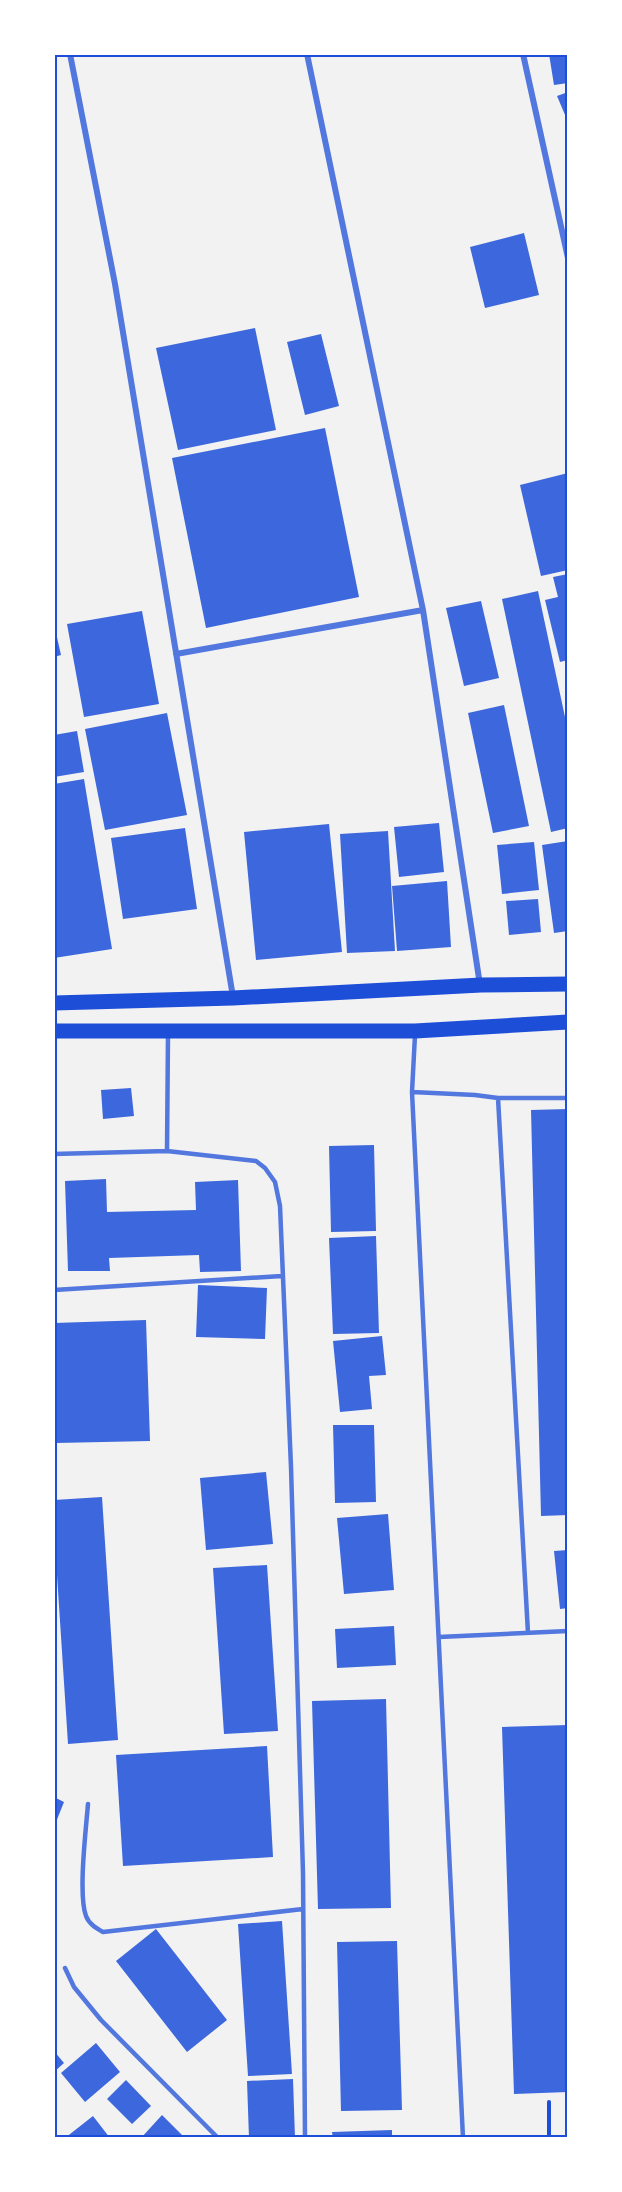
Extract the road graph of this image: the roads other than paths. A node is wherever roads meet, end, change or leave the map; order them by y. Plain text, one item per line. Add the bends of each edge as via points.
1 (70, 54) edge
2 (307, 54) edge
3 (523, 54) edge
4 (568, 258) edge
5 (423, 610) junction
6 (176, 654) junction
7 (568, 984) edge
8 (480, 985) junction
9 (233, 998) junction
10 (54, 1003) edge
11 (568, 1022) edge
12 (54, 1031) edge
13 (168, 1031) junction
14 (415, 1031) junction
15 (412, 1092) junction
16 (498, 1098) junction
17 (568, 1098) edge
18 (167, 1151) junction
19 (54, 1154) edge
20 (282, 1276) junction
21 (54, 1290) edge
22 (568, 1632) edge
23 (528, 1633) junction
24 (439, 1637) junction
25 (88, 1804) dead end
26 (303, 1909) junction
27 (65, 1968) dead end
28 (219, 2138) edge
29 (305, 2138) edge
30 (463, 2138) edge

1 - 6 street via 115,284
2 - 5 street
3 - 4 street
5 - 6 street
5 - 8 street
6 - 9 street
7 - 8 main road
8 - 9 main road
9 - 10 main road
11 - 14 main road
12 - 13 main road
13 - 14 main road
13 - 18 lane
14 - 15 lane
15 - 16 lane
15 - 24 lane
16 - 17 lane
16 - 23 lane
18 - 19 lane
18 - 20 lane via 256,1161 265,1168 278,1191
20 - 21 lane
20 - 26 lane
22 - 23 lane
23 - 24 lane
24 - 30 lane
25 - 26 lane via 83,1898 86,1916 103,1932
26 - 29 lane
27 - 28 lane via 74,1987 101,2020

